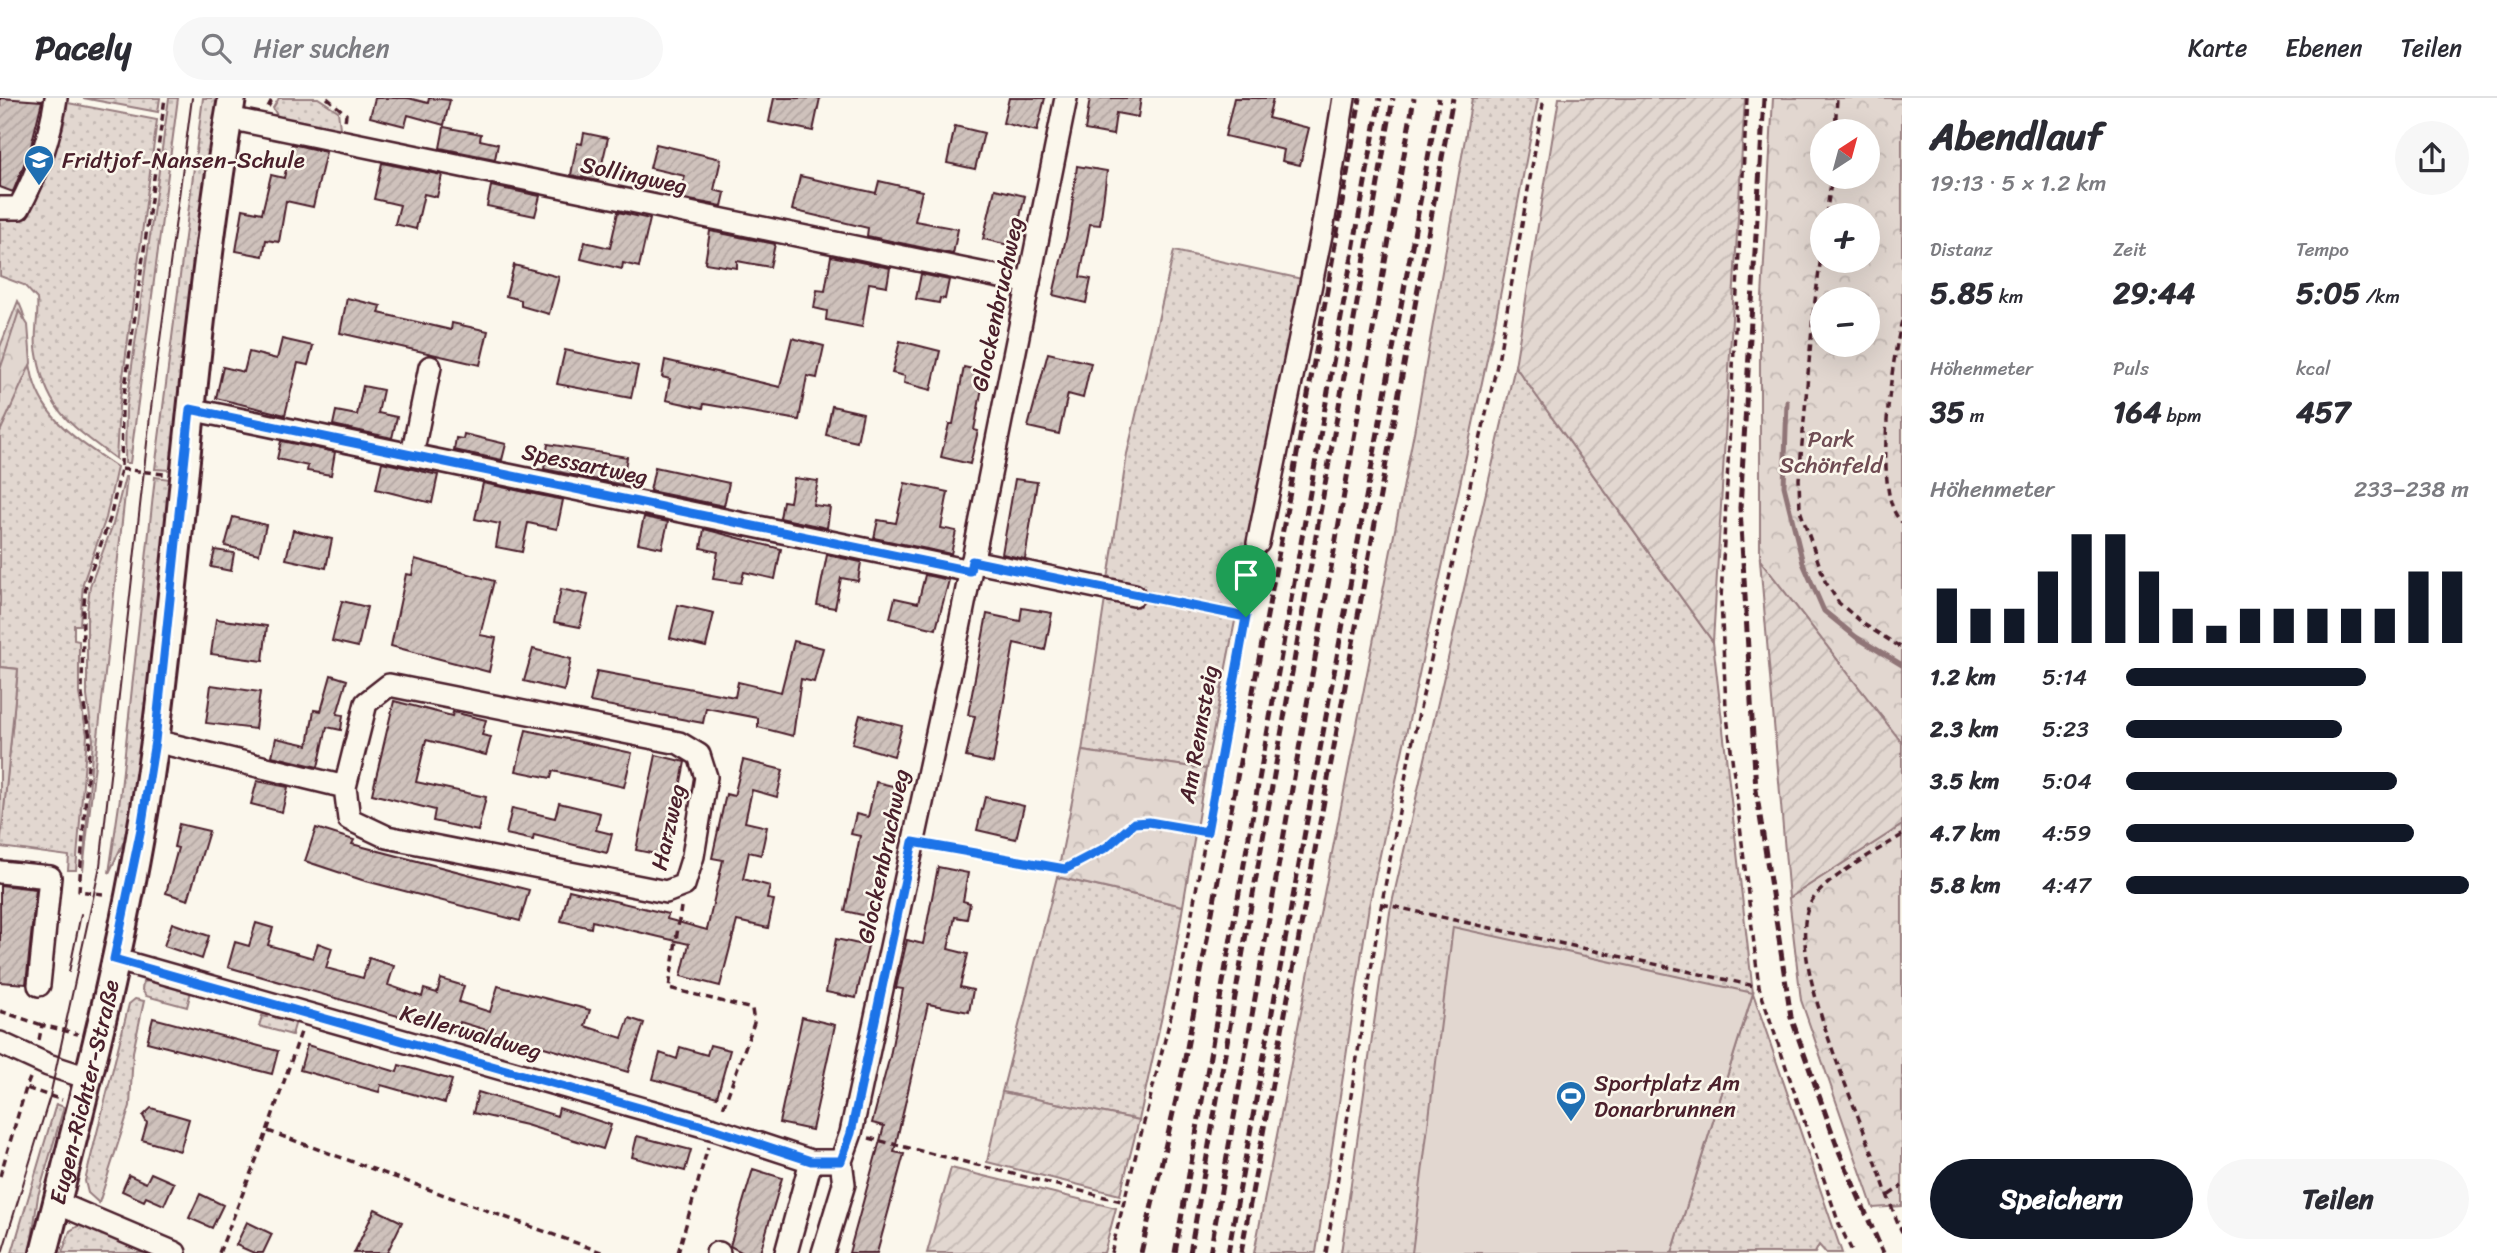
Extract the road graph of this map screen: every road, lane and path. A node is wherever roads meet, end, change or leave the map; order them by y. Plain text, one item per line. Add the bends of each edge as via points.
1 (56, 98) edge
2 (165, 98) edge
3 (327, 98) edge
4 (1066, 98) edge
5 (1344, 98) edge
6 (1544, 98) edge
7 (1747, 98) edge
8 (1836, 98) edge
9 (230, 108) edge
10 (1835, 119) edge
11 (344, 142) junction
12 (0, 208) edge
13 (1818, 273) edge
14 (1029, 283) junction
15 (1902, 321) edge
16 (430, 367) dead end
17 (190, 409) junction
18 (412, 455) junction
19 (121, 469) junction
20 (183, 476) junction
21 (1902, 522) edge
22 (1258, 542) joint
23 (971, 566) junction
24 (1134, 594) joint
25 (1246, 617) junction
26 (1902, 648) edge
27 (155, 741) junction
28 (345, 787) junction
29 (1207, 832) junction
30 (1902, 835) edge
31 (913, 842) junction
32 (0, 872) edge
33 (684, 885) junction
34 (103, 894) dead end
35 (1382, 904) junction
36 (114, 959) junction
37 (39, 985) dead end
38 (1759, 988) junction
39 (0, 1010) edge
40 (307, 1013) junction
41 (43, 1025) dead end
42 (0, 1043) edge
43 (89, 1078) junction
44 (26, 1088) dead end
45 (714, 1129) junction
46 (268, 1131) junction
47 (851, 1133) junction
48 (811, 1161) junction
49 (841, 1161) junction
50 (0, 1173) edge
51 (1902, 1186) edge
52 (1889, 1195) junction
53 (57, 1202) junction
54 (1125, 1202) junction
55 (1902, 1232) edge
56 (44, 1253) edge
57 (175, 1253) edge
58 (219, 1253) edge
59 (604, 1253) edge
60 (678, 1253) edge
61 (786, 1253) edge
62 (823, 1253) edge
63 (1111, 1253) edge
64 (1326, 1253) edge
65 (1853, 1253) edge

1 - 12 street via 50,135 26,195 19,208
2 - 19 path via 122,409
3 - 11 path via 346,114
4 - 14 street, Glockenbruchweg
5 - 22 street via 1322,230
6 - 35 path via 1499,356 1413,740
7 - 38 path via 1721,599 1726,707
8 - 10 path
9 - 11 street, Sollingweg
9 - 17 main road, Eugen-Richter-Straße
11 - 14 street, Sollingweg
13 - 26 path via 1800,510 1825,581 1839,603
14 - 23 street, Glockenbruchweg
15 - 21 path via 1888,383 1887,439 1889,498 1894,515
16 - 18 street
17 - 18 street, Spessartweg
17 - 20 main road, Eugen-Richter-Straße
18 - 23 street, Spessartweg
19 - 20 path
19 - 34 path via 110,519 86,585 83,612 82,695 90,737 79,891
20 - 27 main road, Eugen-Richter-Straße
22 - 25 path, Am Rennsteig
23 - 24 street
23 - 31 street, Glockenbruchweg
24 - 25 path
25 - 29 path, Am Rennsteig
27 - 28 street
27 - 36 main road, Eugen-Richter-Straße
28 - 33 street, Harzweg via 349,819 387,836 666,892
28 - 33 street, Harzweg via 366,703 389,685 679,743 699,755 706,777
29 - 31 path via 1134,823 1107,847 1065,869
29 - 54 path, Am Rennsteig via 1180,980
30 - 52 path via 1821,890 1809,905 1804,929 1808,963 1825,1022
31 - 47 street, Glockenbruchweg
32 - 37 street via 50,877
33 - 45 path via 669,988 752,1009 754,1023
35 - 38 path
35 - 64 path
36 - 40 street, Kellerwaldweg
36 - 43 main road, Eugen-Richter-Straße
38 - 65 path
39 - 41 path
40 - 45 street, Kellerwaldweg
40 - 46 path
42 - 43 street
43 - 53 main road, Eugen-Richter-Straße
44 - 50 path
45 - 48 street, Kellerwaldweg
45 - 60 path
46 - 58 path
46 - 59 path
47 - 49 street, Glockenbruchweg
47 - 54 path
48 - 49 street
48 - 61 street
49 - 62 street, Glockenbruchweg via 844,1184
51 - 52 path
52 - 55 path
53 - 56 main road, Eugen-Richter-Straße
53 - 57 street
54 - 63 path, Am Rennsteig

